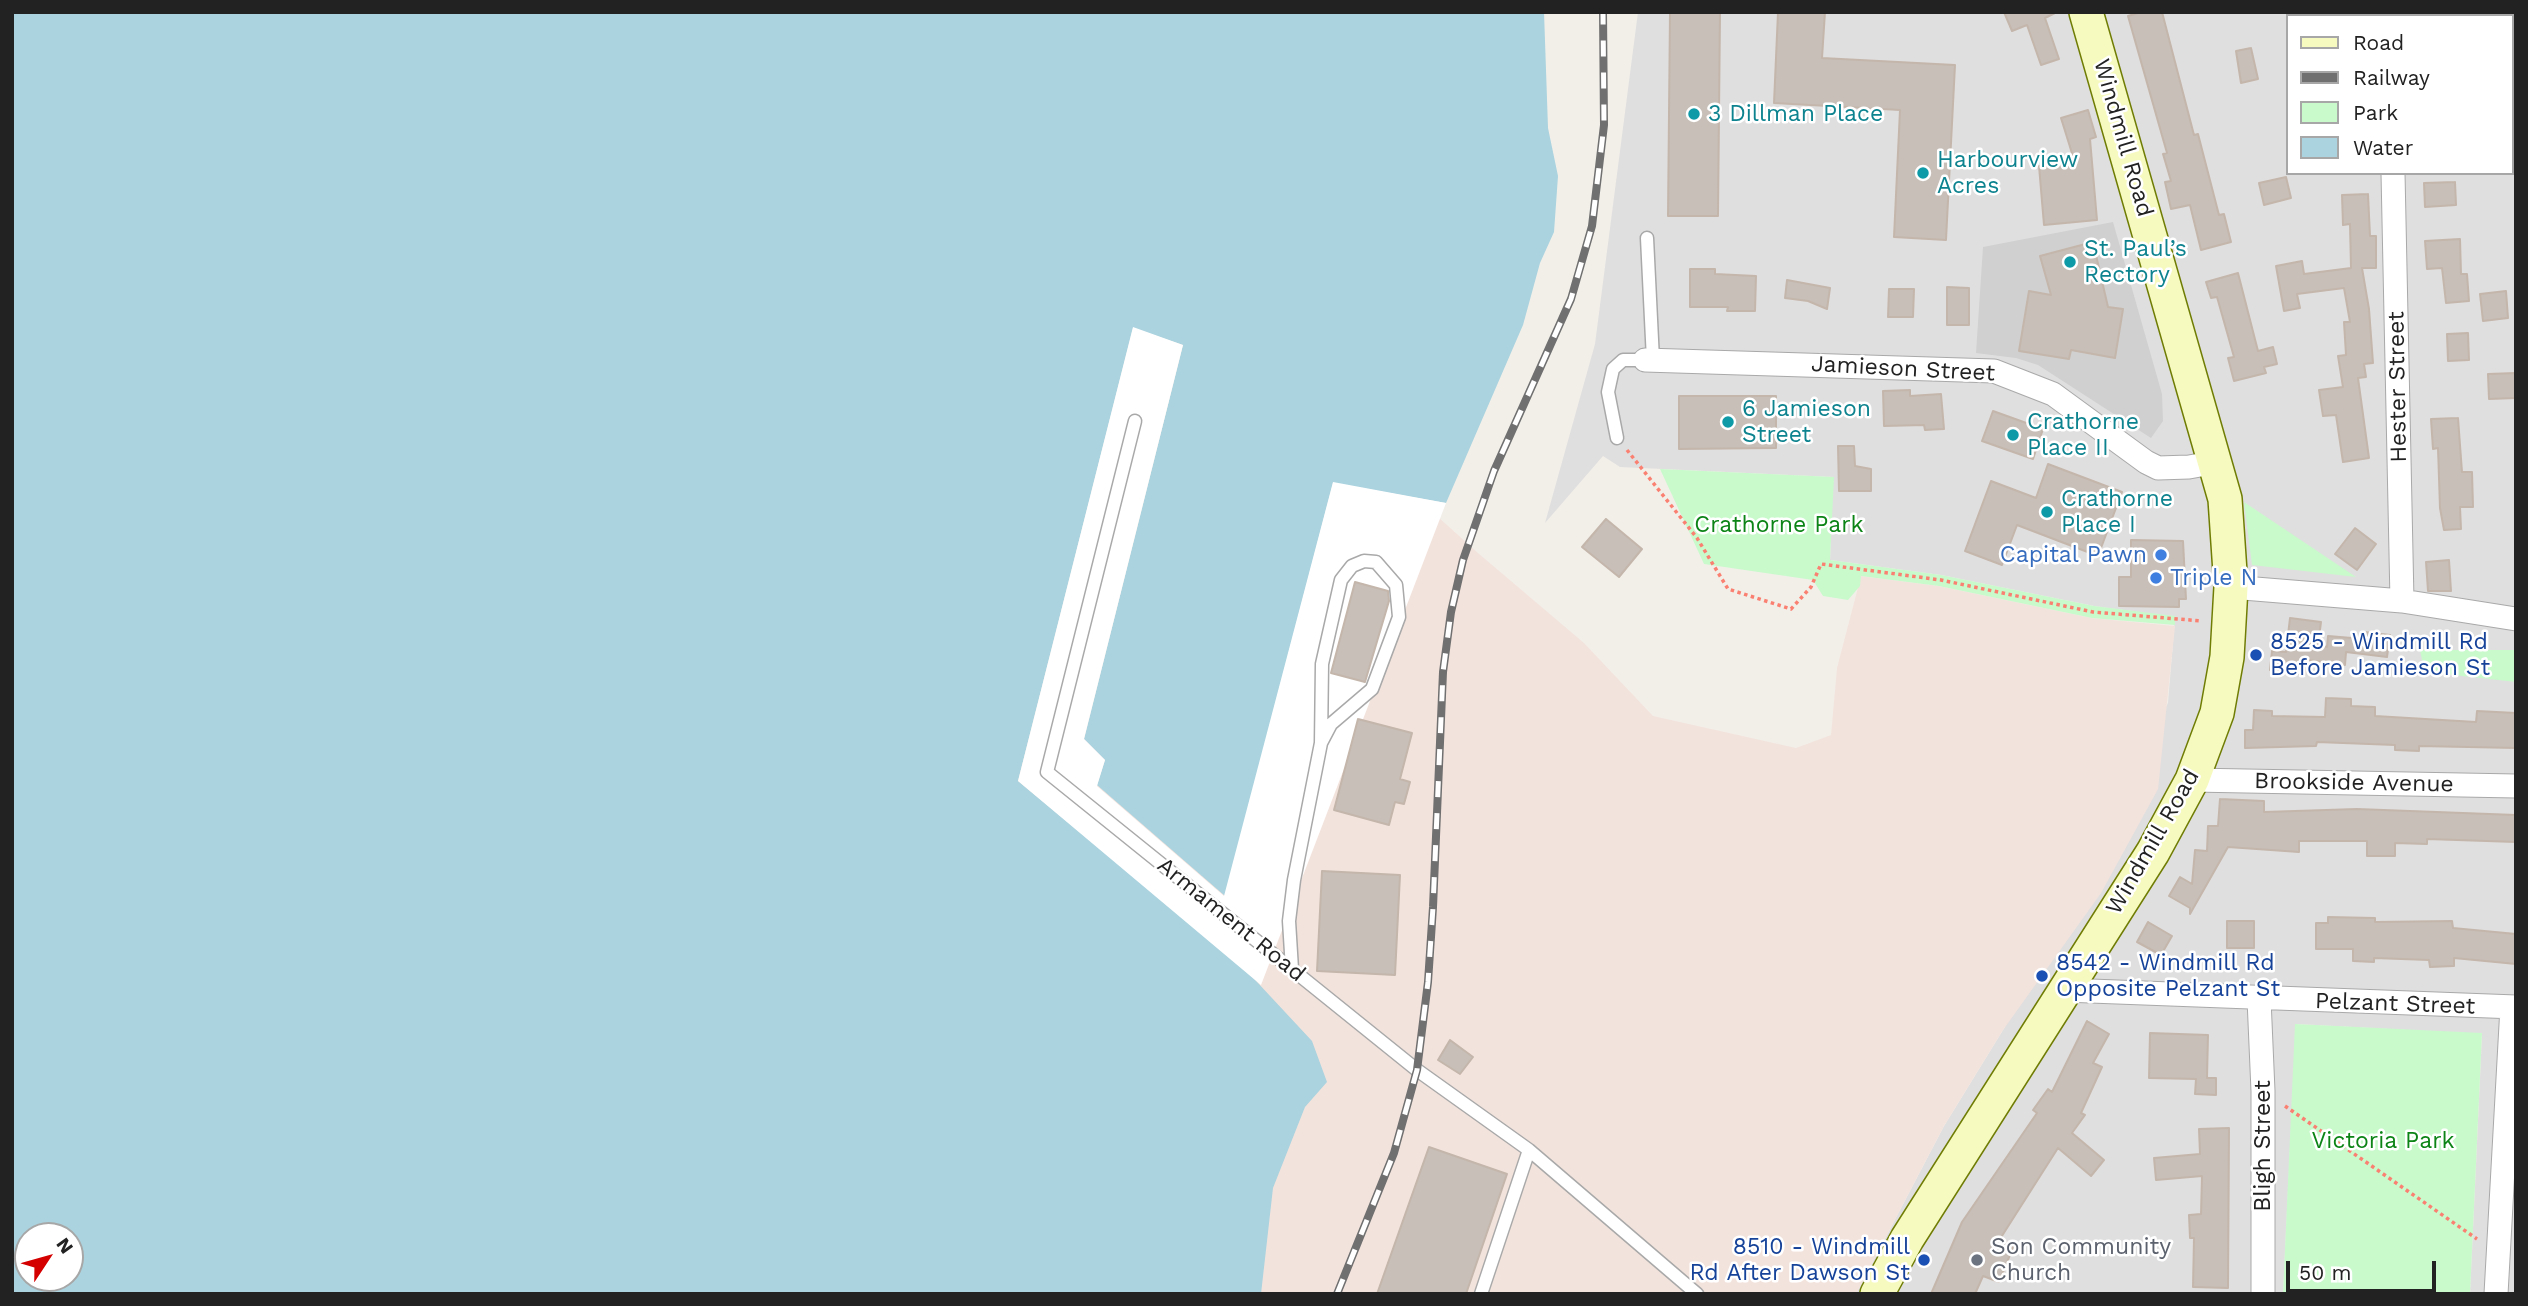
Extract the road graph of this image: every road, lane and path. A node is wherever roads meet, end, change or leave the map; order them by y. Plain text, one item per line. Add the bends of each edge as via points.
1 (2086, 12) edge
2 (2393, 175) edge
3 (1647, 238) dead end
4 (1649, 360) junction
5 (1135, 421) dead end
6 (1617, 438) joint
7 (2217, 462) junction
8 (2231, 587) junction
9 (2403, 601) junction
10 (2516, 619) edge
11 (2229, 621) junction
12 (1321, 743) junction
13 (2192, 780) junction
14 (2516, 786) edge
15 (1292, 969) junction
16 (2064, 990) junction
17 (2259, 999) junction
18 (2514, 1007) edge
19 (2263, 1091) junction
20 (1530, 1150) junction
21 (2498, 1254) junction
22 (1481, 1294) edge
23 (1697, 1294) edge
24 (1877, 1294) edge
25 (2263, 1294) edge
26 (2496, 1294) edge

1 - 7 main road, Windmill Road
2 - 9 street, Hester Street
3 - 4 lane
4 - 6 lane via 1623,360 1614,369 1608,392
4 - 7 street, Jamieson Street via 1994,371 2053,394 2158,468
5 - 15 lane, Armament Road via 1047,772
6 - 11 path via 1697,538 1728,589 1791,609 1811,587 1821,564 1941,580 2093,612
7 - 8 main road, Windmill Road via 2225,499
8 - 9 street
8 - 11 main road, Windmill Road
9 - 10 street
11 - 13 main road, Windmill Road via 2217,713
12 - 12 lane via 1322,664 1340,580 1352,566 1376,562 1396,585 1399,617 1372,689 1331,724
12 - 15 lane via 1294,880 1289,921
13 - 14 street, Brookside Avenue
13 - 16 main road, Windmill Road via 2153,852
15 - 20 lane, Armament Road via 1417,1070
16 - 17 street, Pelzant Street
16 - 24 main road, Windmill Road
17 - 18 street, Pelzant Street
17 - 19 street, Bligh Street
18 - 21 street
19 - 21 path
19 - 25 street, Bligh Street
20 - 22 lane
20 - 23 lane, Armament Road
21 - 26 street

